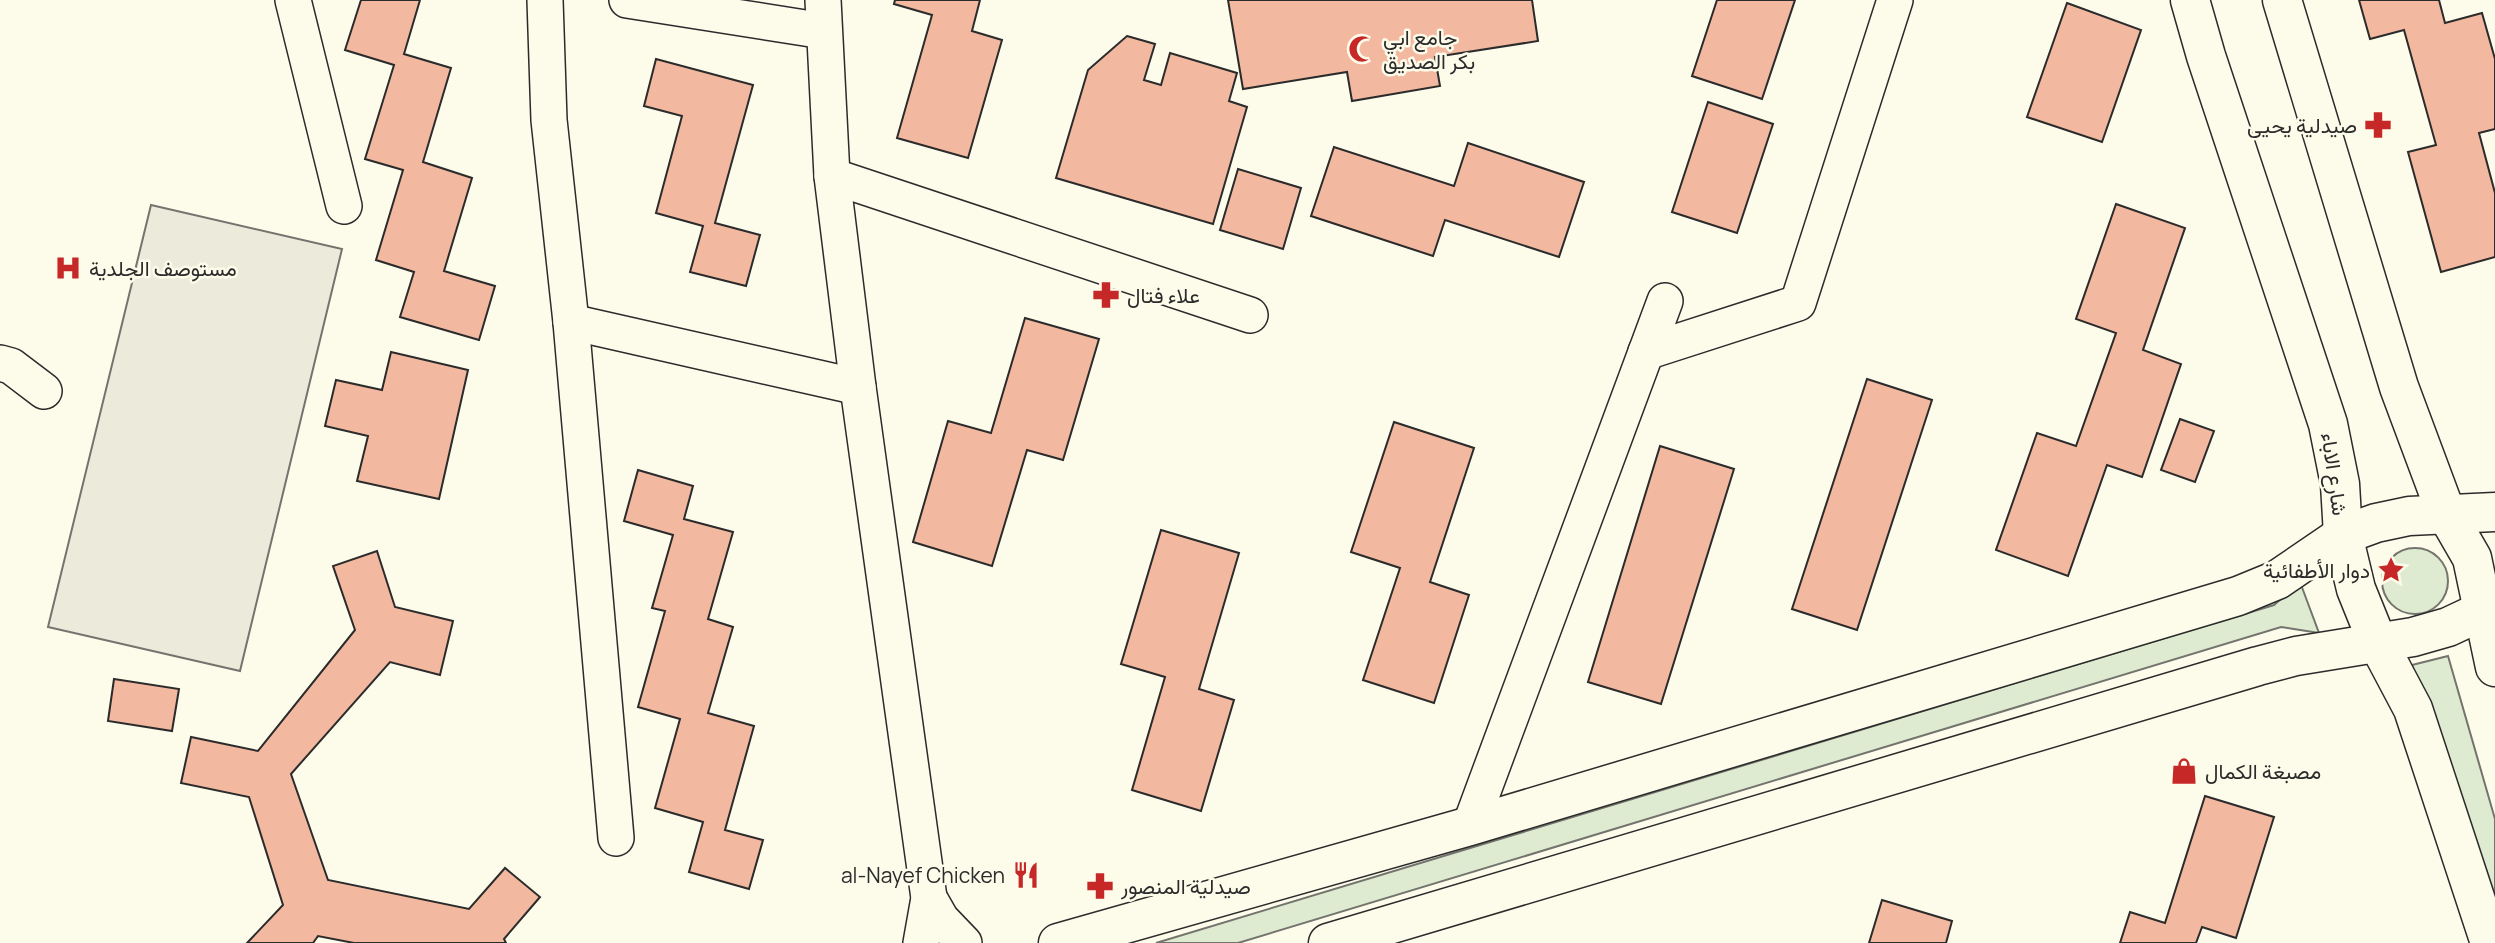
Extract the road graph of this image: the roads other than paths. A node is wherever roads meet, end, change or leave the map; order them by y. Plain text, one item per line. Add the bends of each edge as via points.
1 (293, 0) edge
2 (545, 0) edge
3 (627, 0) edge
4 (1895, 0) edge
5 (2190, 0) edge
6 (2282, 0) edge
7 (824, 16) edge
8 (832, 176) junction
9 (344, 206) dead end
10 (1665, 301) dead end
11 (1250, 315) dead end
12 (571, 322) junction
13 (1646, 352) junction
14 (0, 363) edge
15 (858, 387) junction
16 (44, 391) dead end
17 (2495, 512) edge
18 (2446, 513) junction
19 (2343, 535) junction
20 (2489, 608) edge
21 (2377, 641) junction
22 (2495, 667) edge
23 (1470, 826) junction
24 (616, 838) dead end
25 (929, 898) junction
26 (920, 943) edge
27 (964, 943) edge
28 (1058, 943) edge
29 (1328, 943) edge
30 (2490, 943) edge

1 - 9 street
2 - 12 street via 549,120
3 - 7 street
4 - 13 street via 1798,303
5 - 19 main road, شارع الاباء via 2328,424 2340,484
6 - 18 main road via 2399,387
7 - 8 street
8 - 11 street
8 - 15 street
10 - 13 street
12 - 15 street
12 - 24 street
13 - 23 street
14 - 16 street
15 - 25 street
17 - 18 main road
18 - 19 main road via 2375,523
18 - 20 main road via 2472,558
19 - 21 main road, شارع الاباء via 2356,590
19 - 23 main road via 2277,580 2238,596
20 - 21 main road via 2448,627
20 - 22 main road
21 - 29 main road via 2259,666
21 - 30 main road, شارع الاباء via 2413,709
23 - 28 main road
25 - 26 street
25 - 27 street

